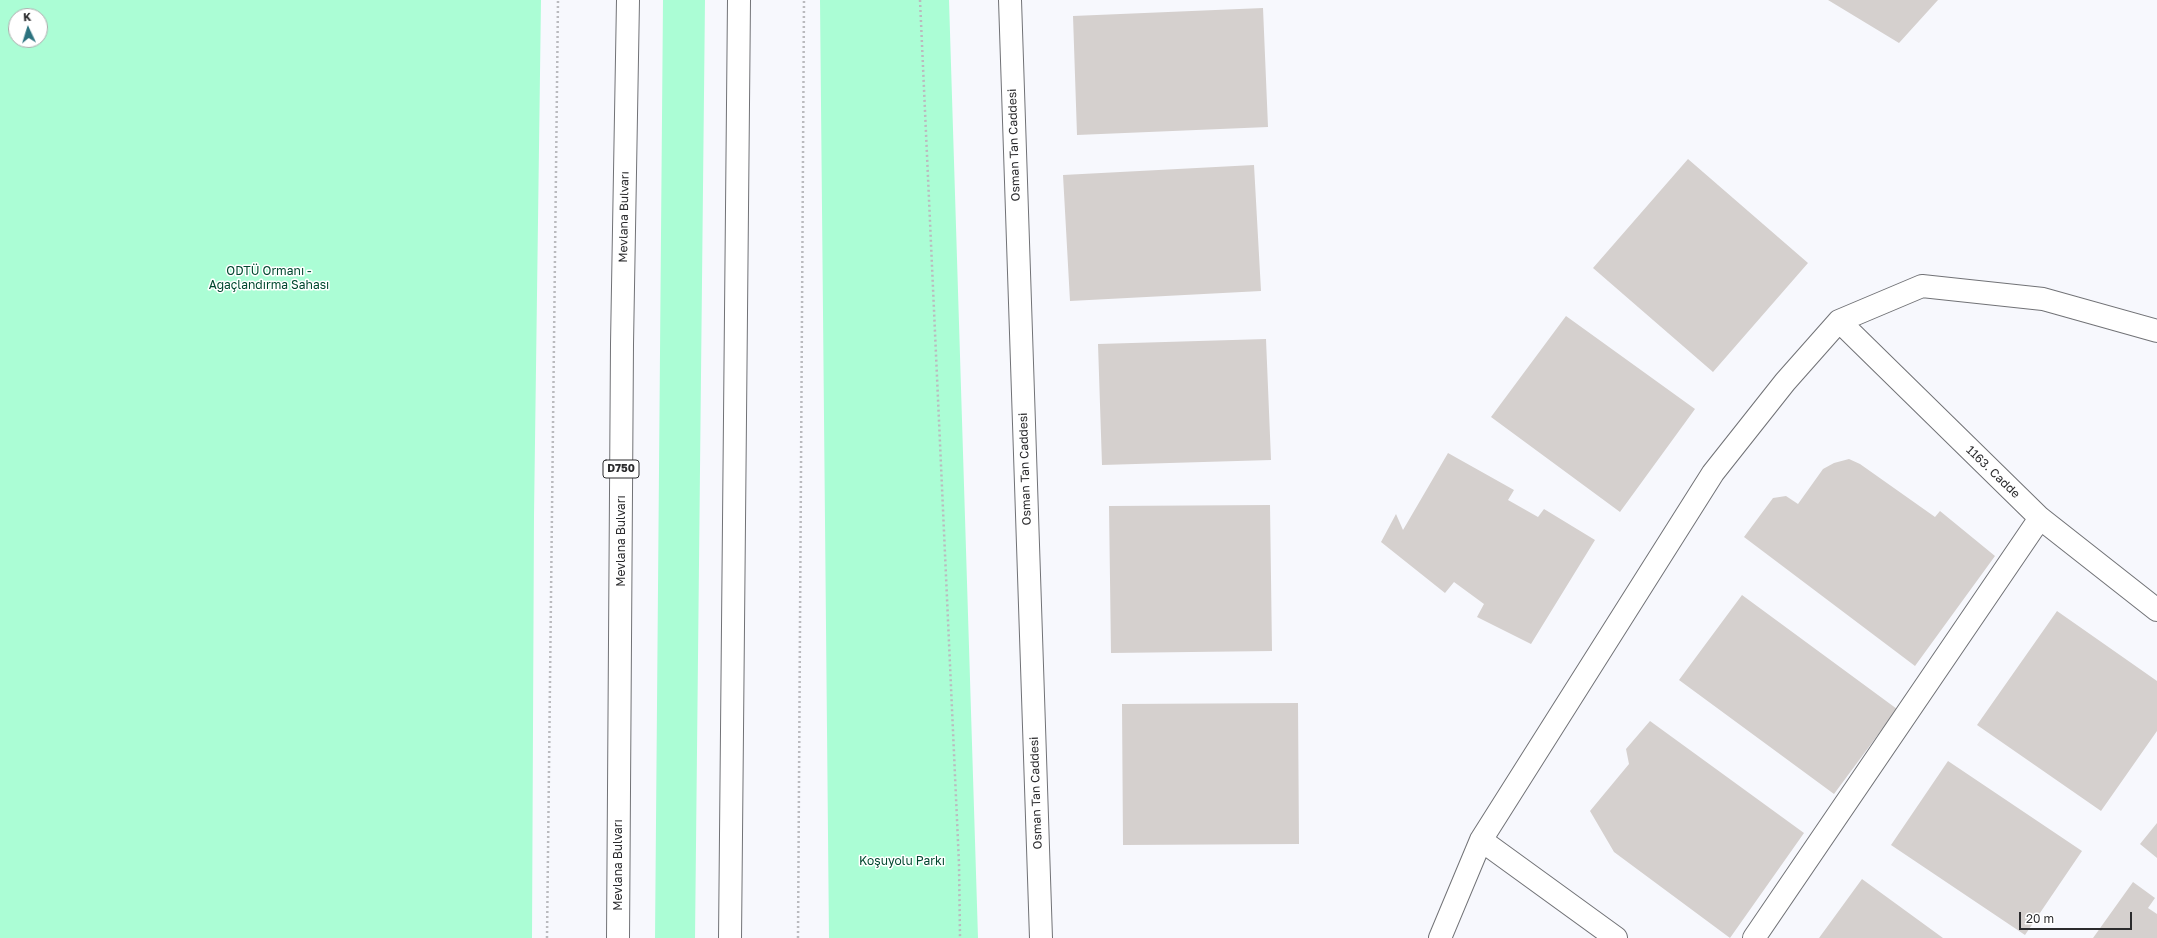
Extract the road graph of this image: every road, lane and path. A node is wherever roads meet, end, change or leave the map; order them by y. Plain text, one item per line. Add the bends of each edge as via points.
1 (558, 0) edge
2 (628, 0) edge
3 (739, 0) edge
4 (804, 0) edge
5 (920, 0) edge
6 (1010, 0) edge
7 (1839, 321) junction
8 (2157, 331) edge
9 (2040, 518) junction
10 (2157, 610) edge
11 (1482, 840) junction
12 (547, 938) edge
13 (618, 938) edge
14 (730, 938) edge
15 (798, 938) edge
16 (960, 938) edge
17 (1041, 938) edge
18 (1440, 938) edge
19 (1616, 938) edge
20 (1754, 938) edge

1 - 12 path
2 - 13 main road, Mevlana Bulvarı / D750 via 622,344
3 - 14 main road
4 - 15 path
5 - 16 path
6 - 17 main road, Osman Tan Caddesi
7 - 8 main road via 1922,286 2043,299
7 - 9 main road, 1163. Cadde
7 - 11 main road via 1785,382 1713,473
9 - 10 main road, 1163. Cadde
9 - 20 main road
11 - 18 main road
11 - 19 main road

